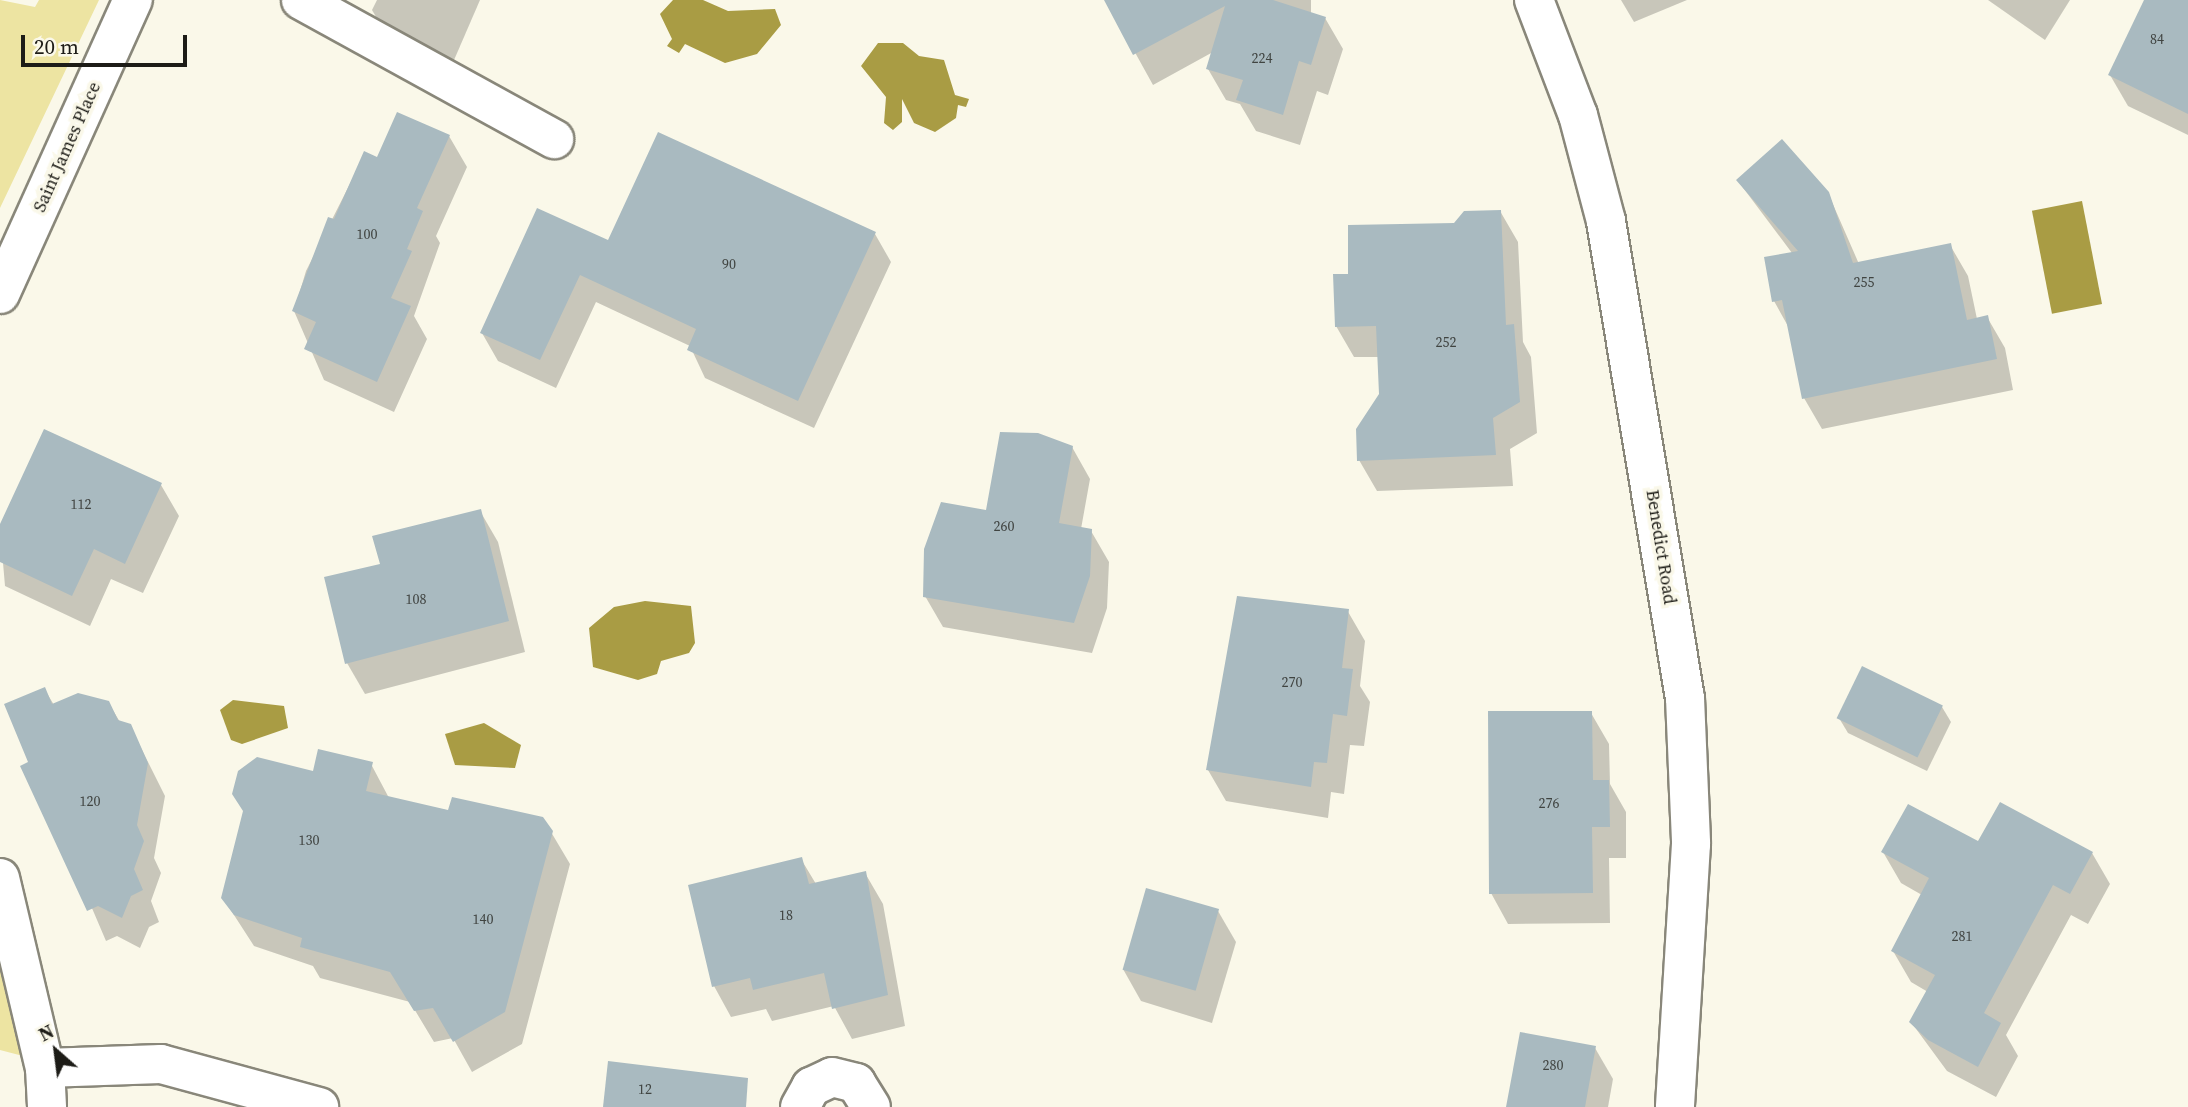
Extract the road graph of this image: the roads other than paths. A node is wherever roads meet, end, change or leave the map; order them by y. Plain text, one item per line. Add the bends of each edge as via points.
1 (133, 0) edge
2 (300, 0) edge
3 (1534, 0) edge
4 (554, 139) dead end
5 (0, 294) edge
6 (0, 878) edge
7 (45, 1068) junction
8 (47, 1107) edge
9 (319, 1107) edge
10 (800, 1107) edge
11 (871, 1107) edge
12 (1675, 1107) edge

1 - 5 street, Saint James Place
2 - 4 street
3 - 12 street, Benedict Road via 1578,115 1606,221 1685,698 1691,844
6 - 7 street
7 - 8 street
7 - 9 street via 162,1064
10 - 11 street via 811,1087 832,1077 856,1083

